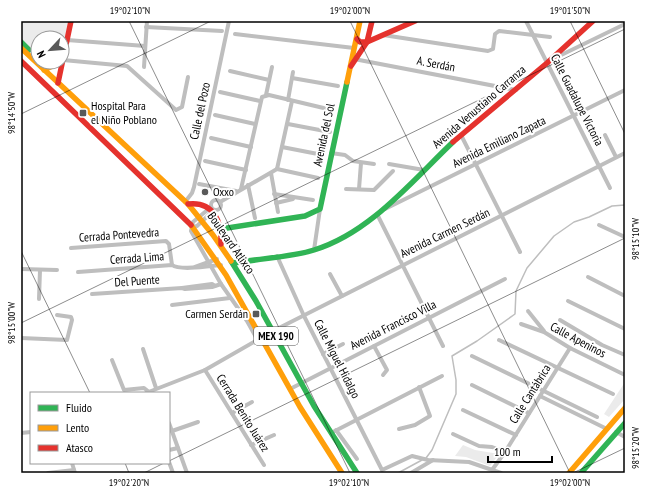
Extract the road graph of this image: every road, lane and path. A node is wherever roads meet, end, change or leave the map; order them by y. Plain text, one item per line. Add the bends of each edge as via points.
1 (147, 21) edge
2 (229, 21) edge
3 (360, 21) edge
4 (372, 21) edge
5 (526, 21) edge
6 (593, 21) edge
7 (411, 22) edge
8 (625, 24) edge
9 (146, 27) junction
10 (222, 31) dead end
11 (235, 34) dead end
12 (532, 34) junction
13 (381, 35) junction
14 (550, 36) dead end
15 (357, 39) junction
16 (70, 40) edge
17 (21, 42) edge
18 (366, 42) junction
19 (145, 46) junction
20 (21, 48) edge
21 (354, 48) junction
22 (30, 53) edge
23 (30, 55) edge
24 (354, 59) junction
25 (21, 61) edge
26 (70, 62) edge
27 (549, 62) junction
28 (24, 66) edge
29 (144, 67) dead end
30 (272, 67) dead end
31 (44, 70) edge
32 (60, 70) edge
33 (230, 71) dead end
34 (293, 72) dead end
35 (188, 77) dead end
36 (292, 78) junction
37 (269, 80) junction
38 (58, 83) junction
39 (338, 86) dead end
40 (517, 90) junction
41 (625, 90) edge
42 (220, 92) dead end
43 (266, 95) junction
44 (260, 101) junction
45 (290, 101) junction
46 (332, 110) dead end
47 (214, 115) dead end
48 (574, 117) junction
49 (255, 124) junction
50 (288, 124) junction
51 (330, 132) dead end
52 (461, 135) junction
53 (605, 135) dead end
54 (210, 138) dead end
55 (251, 147) junction
56 (282, 147) junction
57 (332, 152) junction
58 (625, 152) edge
59 (323, 155) dead end
60 (616, 157) junction
61 (205, 161) dead end
62 (361, 163) junction
63 (374, 164) dead end
64 (389, 164) dead end
65 (476, 165) junction
66 (599, 166) junction
67 (277, 169) junction
68 (246, 170) junction
69 (424, 170) junction
70 (393, 171) dead end
71 (271, 173) junction
72 (318, 178) dead end
73 (199, 184) dead end
74 (248, 185) junction
75 (610, 188) dead end
76 (241, 189) junction
77 (346, 189) dead end
78 (359, 189) junction
79 (236, 191) junction
80 (274, 194) junction
81 (296, 198) junction
82 (313, 200) dead end
83 (220, 202) junction
84 (186, 203) junction
85 (276, 203) junction
86 (212, 209) junction
87 (320, 209) junction
88 (278, 212) dead end
89 (379, 212) junction
90 (502, 216) junction
91 (255, 218) dead end
92 (201, 219) junction
93 (599, 225) dead end
94 (193, 227) junction
95 (222, 229) junction
96 (625, 237) edge
97 (221, 244) junction
98 (71, 248) dead end
99 (314, 250) junction
100 (520, 252) dead end
101 (277, 256) junction
102 (217, 259) junction
103 (233, 263) junction
104 (210, 264) junction
105 (172, 265) junction
106 (221, 265) junction
107 (404, 265) junction
108 (21, 269) edge
109 (40, 270) junction
110 (58, 270) dead end
111 (78, 272) dead end
112 (330, 274) dead end
113 (588, 277) dead end
114 (505, 279) dead end
115 (221, 284) junction
116 (92, 294) dead end
117 (342, 296) junction
118 (625, 296) edge
119 (230, 298) junction
120 (38, 299) dead end
121 (568, 301) dead end
122 (172, 305) dead end
123 (528, 311) dead end
124 (57, 314) dead end
125 (304, 316) junction
126 (429, 318) junction
127 (560, 320) dead end
128 (521, 324) dead end
129 (625, 329) edge
130 (254, 330) junction
131 (273, 331) junction
132 (544, 332) junction
133 (21, 338) edge
134 (259, 338) junction
135 (499, 340) dead end
136 (343, 344) dead end
137 (374, 346) junction
138 (443, 346) dead end
139 (570, 348) junction
140 (143, 349) dead end
141 (323, 354) junction
142 (625, 355) edge
143 (472, 356) dead end
144 (112, 360) dead end
145 (558, 367) junction
146 (330, 369) junction
147 (205, 370) junction
148 (383, 375) dead end
149 (625, 375) edge
150 (442, 376) dead end
151 (301, 383) junction
152 (472, 385) dead end
153 (419, 387) junction
154 (156, 388) junction
155 (290, 390) junction
156 (544, 391) junction
157 (148, 392) edge
158 (613, 394) dead end
159 (540, 396) junction
160 (252, 402) dead end
161 (625, 408) edge
162 (463, 410) dead end
163 (232, 413) junction
164 (530, 413) junction
165 (598, 417) dead end
166 (356, 419) junction
167 (198, 422) dead end
168 (625, 423) edge
169 (170, 426) edge
170 (399, 429) dead end
171 (607, 429) junction
172 (336, 430) junction
173 (172, 431) junction
174 (616, 432) junction
175 (331, 433) junction
176 (453, 434) dead end
177 (274, 435) dead end
178 (516, 435) junction
179 (625, 437) edge
180 (251, 445) junction
181 (178, 448) junction
182 (170, 450) edge
183 (505, 452) junction
184 (357, 459) dead end
185 (433, 460) junction
186 (264, 466) dead end
187 (492, 470) junction
188 (75, 472) edge
189 (48, 473) edge
190 (187, 473) edge
191 (342, 473) edge
192 (357, 473) edge
193 (411, 473) edge
194 (501, 473) edge
195 (569, 473) edge
196 (581, 473) edge

1 - 9 street
2 - 84 street, Calle del Pozo via 194,187
3 - 15 main road, Avenida del Sol
4 - 18 main road, Avenida del Sol
5 - 12 street, Calle Guadalupe Victoria
6 - 27 main road, Avenida Venustiano Carranza
7 - 13 main road
8 - 27 street
9 - 10 street
9 - 19 street
11 - 21 street
12 - 13 street via 499,31 495,34 493,49 488,51
12 - 14 street
12 - 27 street, Calle Guadalupe Victoria
13 - 18 main road
15 - 18 main road
15 - 21 main road, Avenida del Sol
16 - 19 street
17 - 22 main road
18 - 24 main road, Avenida del Sol
19 - 29 street
20 - 23 main road, Boulevard Atlixco / MEX 190
21 - 24 main road, Avenida del Sol
24 - 40 street, A. Serdán
24 - 57 main road, Avenida del Sol
25 - 28 main road, Boulevard Atlixco / MEX 190
26 - 35 street via 127,66 176,110 182,107
27 - 40 main road, Avenida Venustiano Carranza
27 - 48 street, Calle Guadalupe Victoria
28 - 94 main road, Boulevard Atlixco / MEX 190
30 - 37 street
31 - 38 main road, Boulevard Atlixco / MEX 190
32 - 38 main road
33 - 37 street
34 - 36 street
36 - 39 street
36 - 45 street
37 - 43 street
38 - 84 main road, Boulevard Atlixco / MEX 190
40 - 52 main road, Avenida Venustiano Carranza
41 - 48 street, Avenida Emiliano Zapata
42 - 44 street
43 - 44 street
43 - 45 street
44 - 49 street
45 - 46 street
45 - 50 street
47 - 49 street
48 - 65 street, Avenida Emiliano Zapata
48 - 66 street, Calle Guadalupe Victoria
49 - 55 street
50 - 51 street
50 - 56 street
52 - 65 street
52 - 69 main road, Avenida Venustiano Carranza
53 - 60 street
54 - 55 street
55 - 68 street
56 - 59 street
56 - 67 street
57 - 62 street
57 - 87 main road, Avenida del Sol
58 - 60 street, Avenida Carmen Serdán
60 - 66 street, Avenida Carmen Serdán
61 - 68 street
62 - 63 street
62 - 78 street
64 - 69 street
65 - 89 street, Avenida Emiliano Zapata
65 - 90 street
66 - 75 street, Calle Guadalupe Victoria
66 - 90 street, Avenida Carmen Serdán
67 - 71 street
67 - 72 street
68 - 76 street
69 - 89 main road, Avenida Venustiano Carranza
70 - 78 street via 374,190
71 - 74 street
71 - 80 street
73 - 79 street
74 - 76 street
74 - 91 street
76 - 79 street
77 - 78 street
79 - 83 street
80 - 81 street
80 - 85 street
81 - 82 street
81 - 85 street
83 - 86 street via 220,208
83 - 86 street via 214,201
84 - 86 main road via 196,203
84 - 92 main road, Boulevard Atlixco / MEX 190
85 - 88 street
86 - 92 street
86 - 95 main road
87 - 95 main road via 305,216
87 - 99 street, Avenida del Sol
89 - 99 main road, Avenida Venustiano Carranza via 341,239
89 - 107 street
90 - 100 street
90 - 107 street, Avenida Carmen Serdán
92 - 94 street via 197,226
92 - 97 main road, Boulevard Atlixco / MEX 190
93 - 96 street
94 - 102 main road, Boulevard Atlixco / MEX 190
94 - 104 street via 191,231
95 - 97 main road
97 - 103 main road, Boulevard Atlixco / MEX 190
98 - 105 street, Cerrada Pontevedra via 166,241 169,244
99 - 101 main road, Avenida Venustiano Carranza
101 - 103 main road, Avenida Venustiano Carranza
101 - 125 street, Calle Miguel Hidalgo
102 - 104 street, Cerrada Lima
102 - 106 main road, Boulevard Atlixco / MEX 190
103 - 131 main road, Boulevard Atlixco / MEX 190
104 - 105 street, Cerrada Lima via 177,268
104 - 106 street, Cerrada Lima
104 - 115 street
105 - 111 street, Cerrada Lima
106 - 130 main road, Boulevard Atlixco / MEX 190
107 - 117 street, Avenida Carmen Serdán
107 - 126 street
108 - 109 street
109 - 110 street
109 - 120 street
112 - 117 street
113 - 118 street
114 - 126 street, Avenida Francisco Villa
115 - 116 street, Del Puente via 185,290 182,288
115 - 119 street
117 - 125 street, Avenida Carmen Serdán
119 - 122 street
119 - 130 street
121 - 129 street
123 - 132 street
124 - 133 street via 71,317 67,340
125 - 131 street, Avenida Carmen Serdán
125 - 141 street, Calle Miguel Hidalgo
126 - 137 street, Avenida Francisco Villa
126 - 138 street
127 - 142 street
128 - 132 street, Calle Apeninos
130 - 134 main road, Boulevard Atlixco / MEX 190
131 - 151 main road, Boulevard Atlixco / MEX 190
132 - 139 street, Calle Apeninos
134 - 147 street
134 - 155 main road, Boulevard Atlixco / MEX 190
135 - 145 street
136 - 141 street
137 - 146 street, Avenida Francisco Villa
137 - 148 street via 387,370
139 - 145 street, Calle Cantábrica
139 - 149 street, Calle Apeninos
140 - 154 street
141 - 146 street, Calle Miguel Hidalgo
143 - 156 street
144 - 157 street via 124,390 144,388
145 - 156 street, Calle Cantábrica
145 - 158 street
146 - 151 street, Avenida Francisco Villa
146 - 166 street, Calle Miguel Hidalgo
147 - 154 street
147 - 163 street, Cerrada Benito Juárez
150 - 153 street
151 - 155 street, Avenida Francisco Villa
151 - 175 main road, Boulevard Atlixco / MEX 190
152 - 164 street
153 - 166 street
153 - 170 street via 430,416 415,425
154 - 157 street
155 - 191 main road, Boulevard Atlixco / MEX 190
156 - 159 street, Calle Cantábrica
156 - 165 street
159 - 164 street, Calle Cantábrica
159 - 171 street
160 - 163 street
161 - 171 main road
162 - 178 street
163 - 180 street, Cerrada Benito Juárez
164 - 178 street, Calle Cantábrica
166 - 172 street
166 - 185 street, Calle Miguel Hidalgo via 382,470 408,456
167 - 173 street
168 - 174 main road
169 - 173 street
171 - 195 main road
172 - 175 street
172 - 184 street
173 - 181 street
174 - 179 street
174 - 196 main road
175 - 192 main road, Boulevard Atlixco / MEX 190
176 - 183 street via 479,446
177 - 180 street
178 - 183 street, Calle Cantábrica
180 - 186 street, Cerrada Benito Juárez
181 - 182 street
181 - 190 street
183 - 187 street, Calle Cantábrica
185 - 187 street via 469,462
185 - 193 street
187 - 194 street
188 - 189 street

